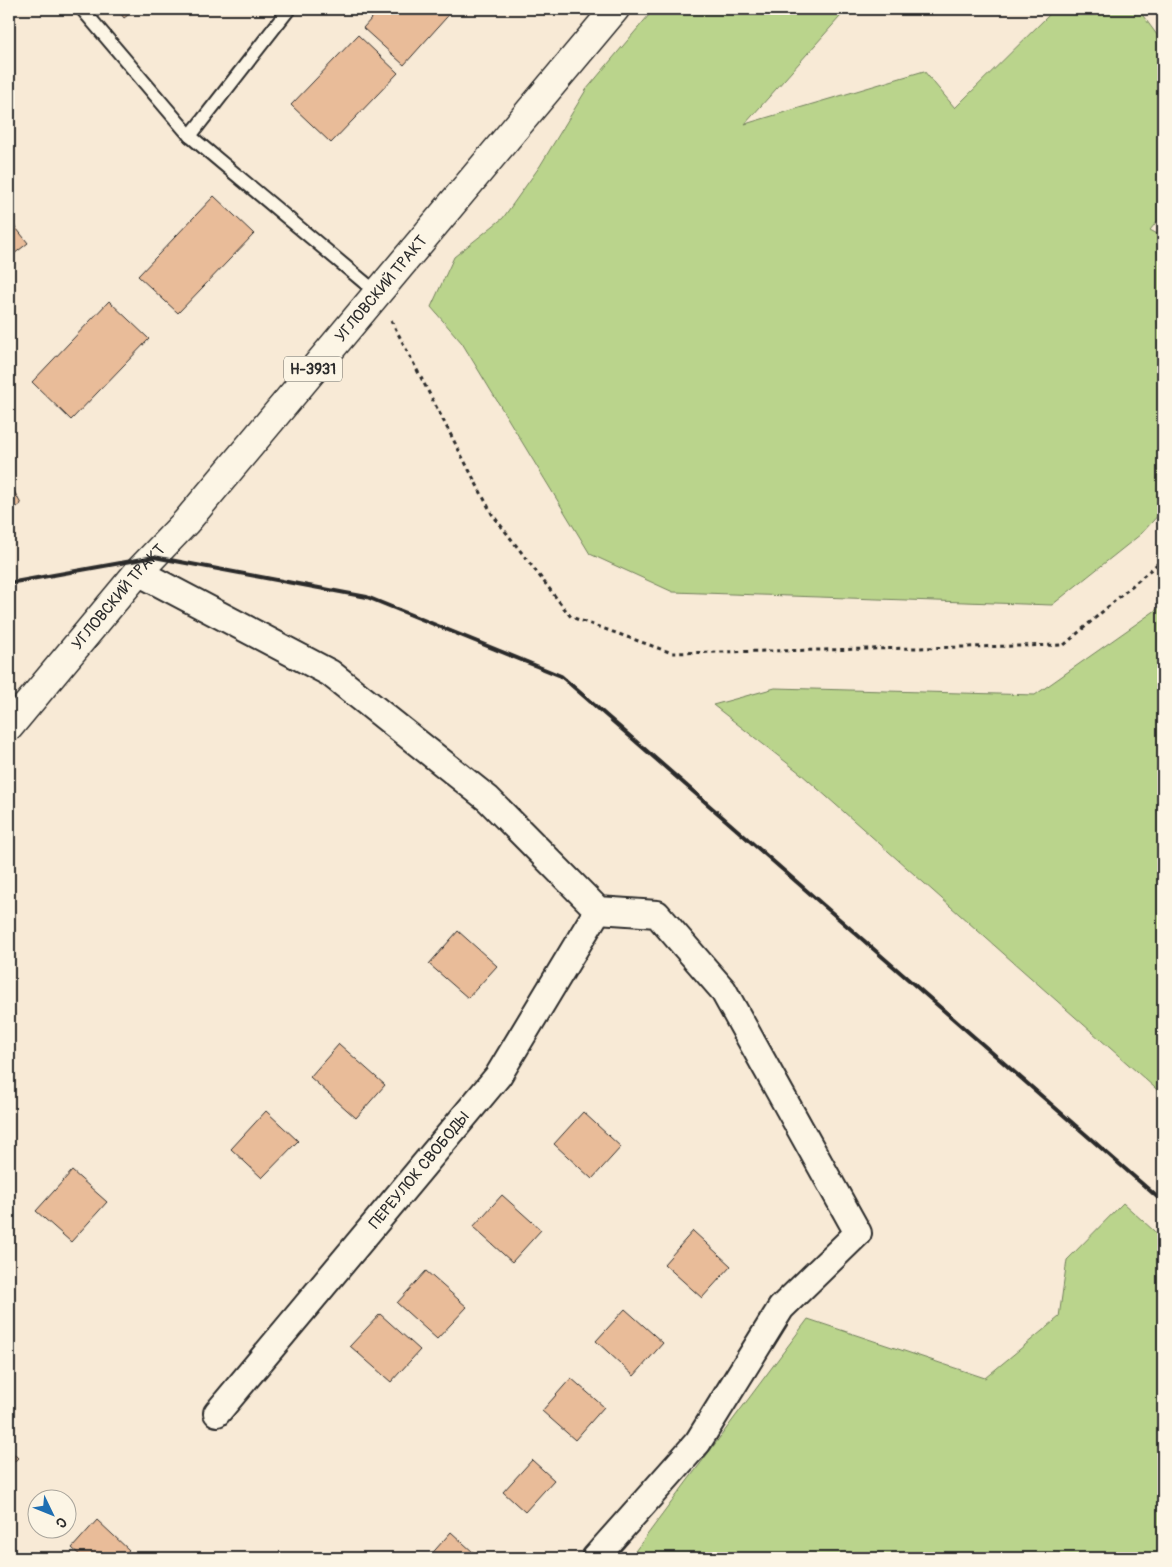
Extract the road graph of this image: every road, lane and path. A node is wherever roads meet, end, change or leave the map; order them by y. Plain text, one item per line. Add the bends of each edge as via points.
1 (82, 9) edge
2 (289, 9) edge
3 (615, 9) edge
4 (190, 136) junction
5 (377, 293) junction
6 (1163, 559) edge
7 (138, 572) junction
8 (9, 727) edge
9 (598, 910) junction
10 (218, 1413) dead end
11 (595, 1558) edge

1 - 4 lane
2 - 4 lane
3 - 5 highway, УГЛОВСКИЙ ТРАКТ / Н-3931
4 - 5 lane
5 - 6 path via 492,514 571,618 672,653 1064,645
5 - 7 highway, УГЛОВСКИЙ ТРАКТ / Н-3931 via 186,522
7 - 8 highway, УГЛОВСКИЙ ТРАКТ / Н-3931
7 - 9 street via 330,673 488,799
9 - 10 street, ПЕРЕУЛОК СВОБОДЫ via 498,1076
9 - 11 street via 657,914 723,990 858,1233 781,1308 698,1442

